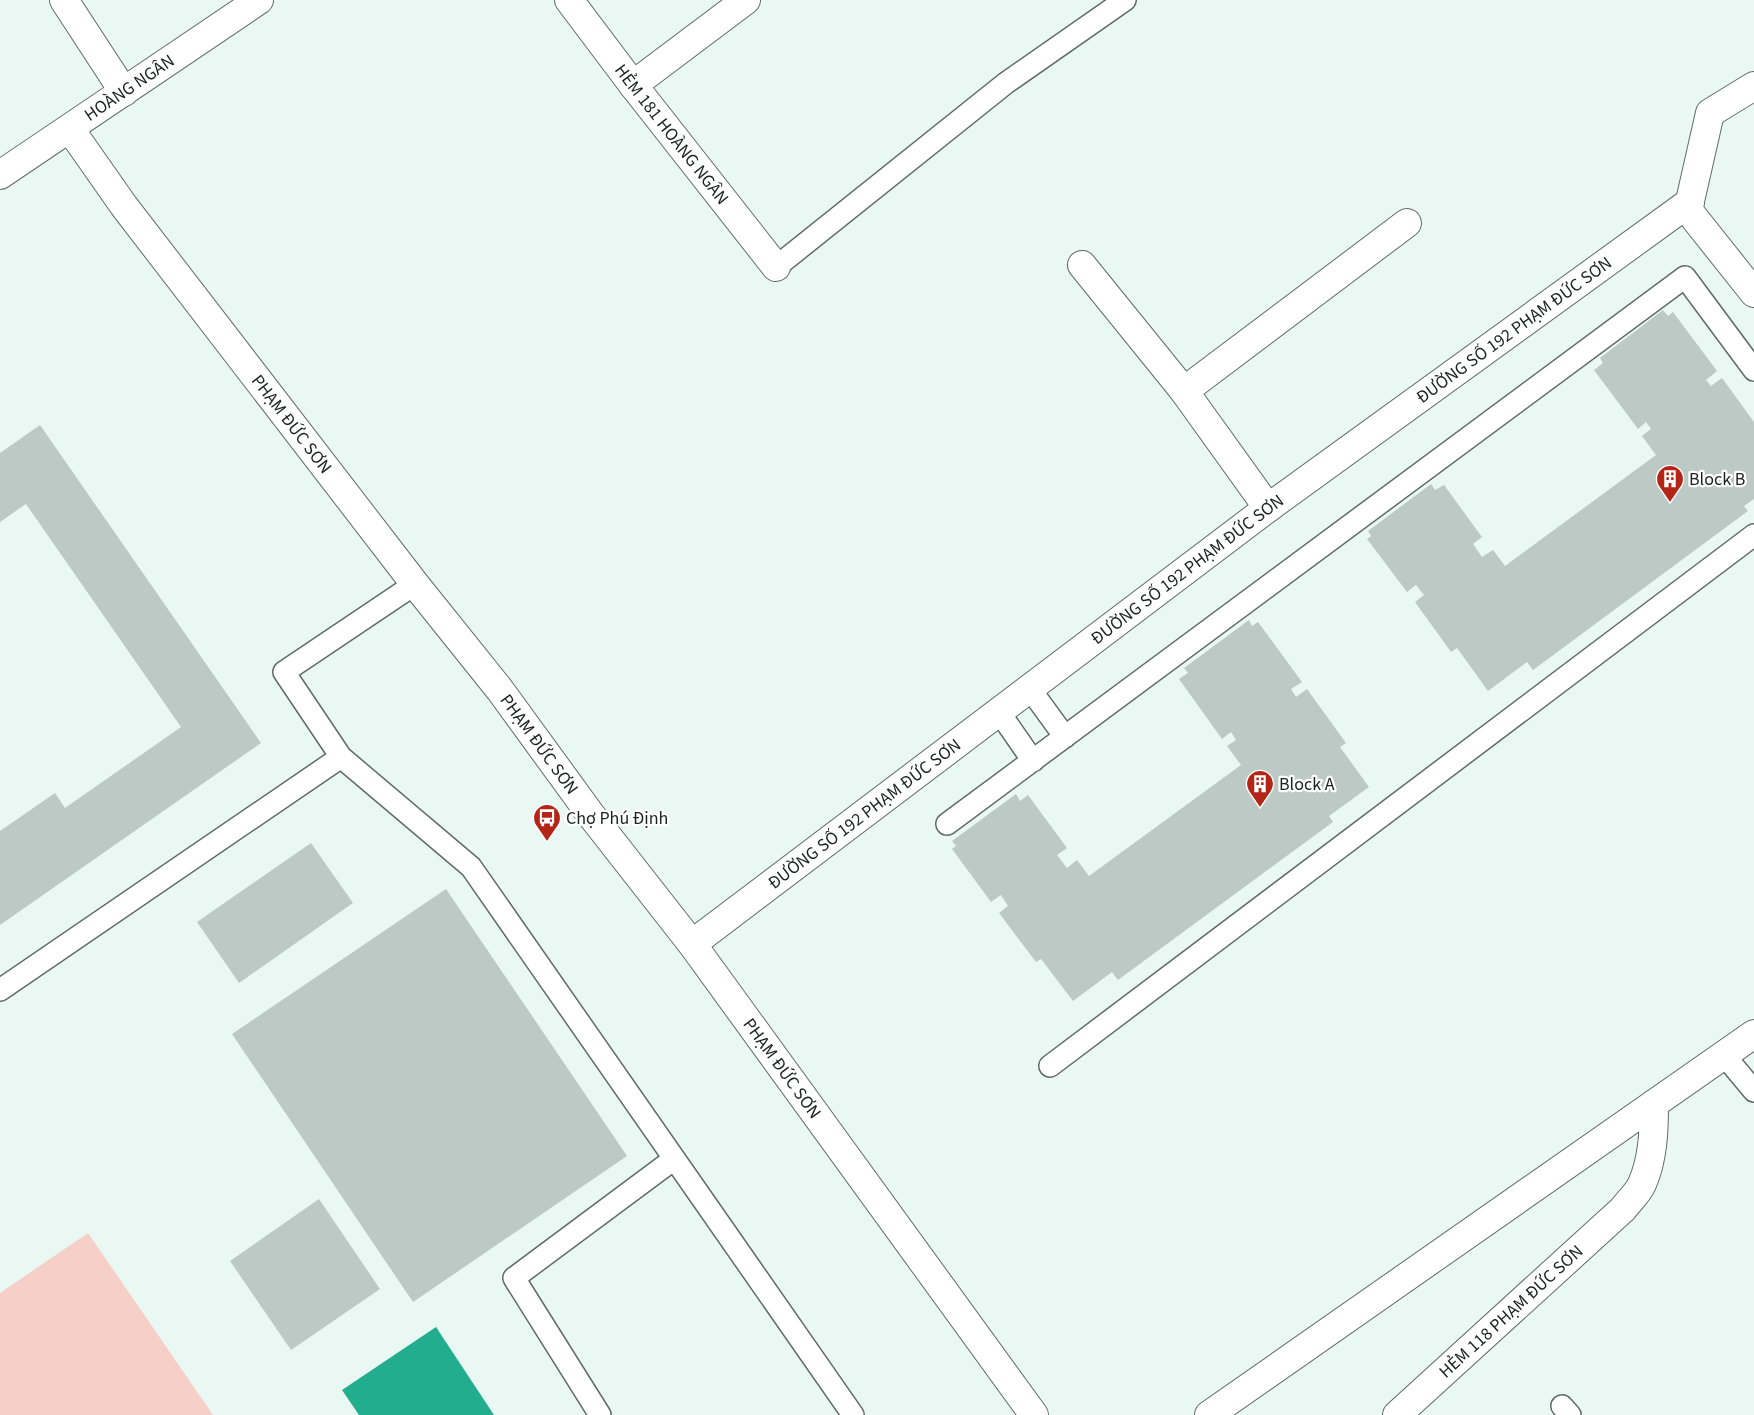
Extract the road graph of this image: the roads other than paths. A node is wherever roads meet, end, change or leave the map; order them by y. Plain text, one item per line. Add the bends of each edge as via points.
1 (64, 0) edge
2 (259, 0) edge
3 (569, 0) edge
4 (746, 0) edge
5 (1125, 0) edge
6 (633, 85) junction
7 (1754, 86) edge
8 (124, 92) junction
9 (70, 129) junction
10 (0, 175) edge
11 (1690, 202) junction
12 (1407, 223) dead end
13 (1082, 264) dead end
14 (776, 268) joint
15 (1754, 293) edge
16 (1754, 370) edge
17 (1184, 391) junction
18 (1268, 508) junction
19 (1754, 535) edge
20 (416, 584) junction
21 (1030, 689) junction
22 (999, 712) junction
23 (1065, 737) junction
24 (341, 757) junction
25 (1033, 761) junction
26 (947, 824) dead end
27 (692, 944) junction
28 (0, 990) edge
29 (1754, 1034) edge
30 (1724, 1055) junction
31 (1050, 1066) dead end
32 (1754, 1091) edge
33 (1654, 1104) junction
34 (674, 1159) junction
35 (600, 1415) edge
36 (853, 1415) edge
37 (1034, 1415) edge
38 (1210, 1415) edge
39 (1397, 1415) edge

1 - 8 street
2 - 8 street, HOÀNG NGÂN
3 - 6 street, HẺM 181 HOÀNG NGÂN
4 - 6 street
5 - 14 lane via 1006,83
6 - 14 street, HẺM 181 HOÀNG NGÂN
7 - 11 street via 1710,113
8 - 9 street, HOÀNG NGÂN
9 - 10 street, HOÀNG NGÂN
9 - 20 street, PHẠM ĐỨC SƠN via 124,206
11 - 15 street via 1688,210
11 - 18 street, ĐƯỜNG SỐ 192 PHẠM ĐỨC SƠN
12 - 17 street
13 - 17 street
16 - 23 lane via 1685,277
17 - 18 street
18 - 21 street, ĐƯỜNG SỐ 192 PHẠM ĐỨC SƠN
19 - 31 lane
20 - 24 lane via 284,672
20 - 27 street, PHẠM ĐỨC SƠN
21 - 22 street, ĐƯỜNG SỐ 192 PHẠM ĐỨC SƠN
21 - 23 lane
22 - 25 lane
22 - 27 street, ĐƯỜNG SỐ 192 PHẠM ĐỨC SƠN
23 - 25 lane
24 - 28 lane
24 - 34 lane via 471,867
25 - 26 lane
27 - 37 street, PHẠM ĐỨC SƠN
29 - 30 street
30 - 32 lane
30 - 33 street
33 - 38 street
33 - 39 street, HẺM 118 PHẠM ĐỨC SƠN via 1650,1159 1642,1186 1623,1209
34 - 35 lane via 514,1278
34 - 36 lane

